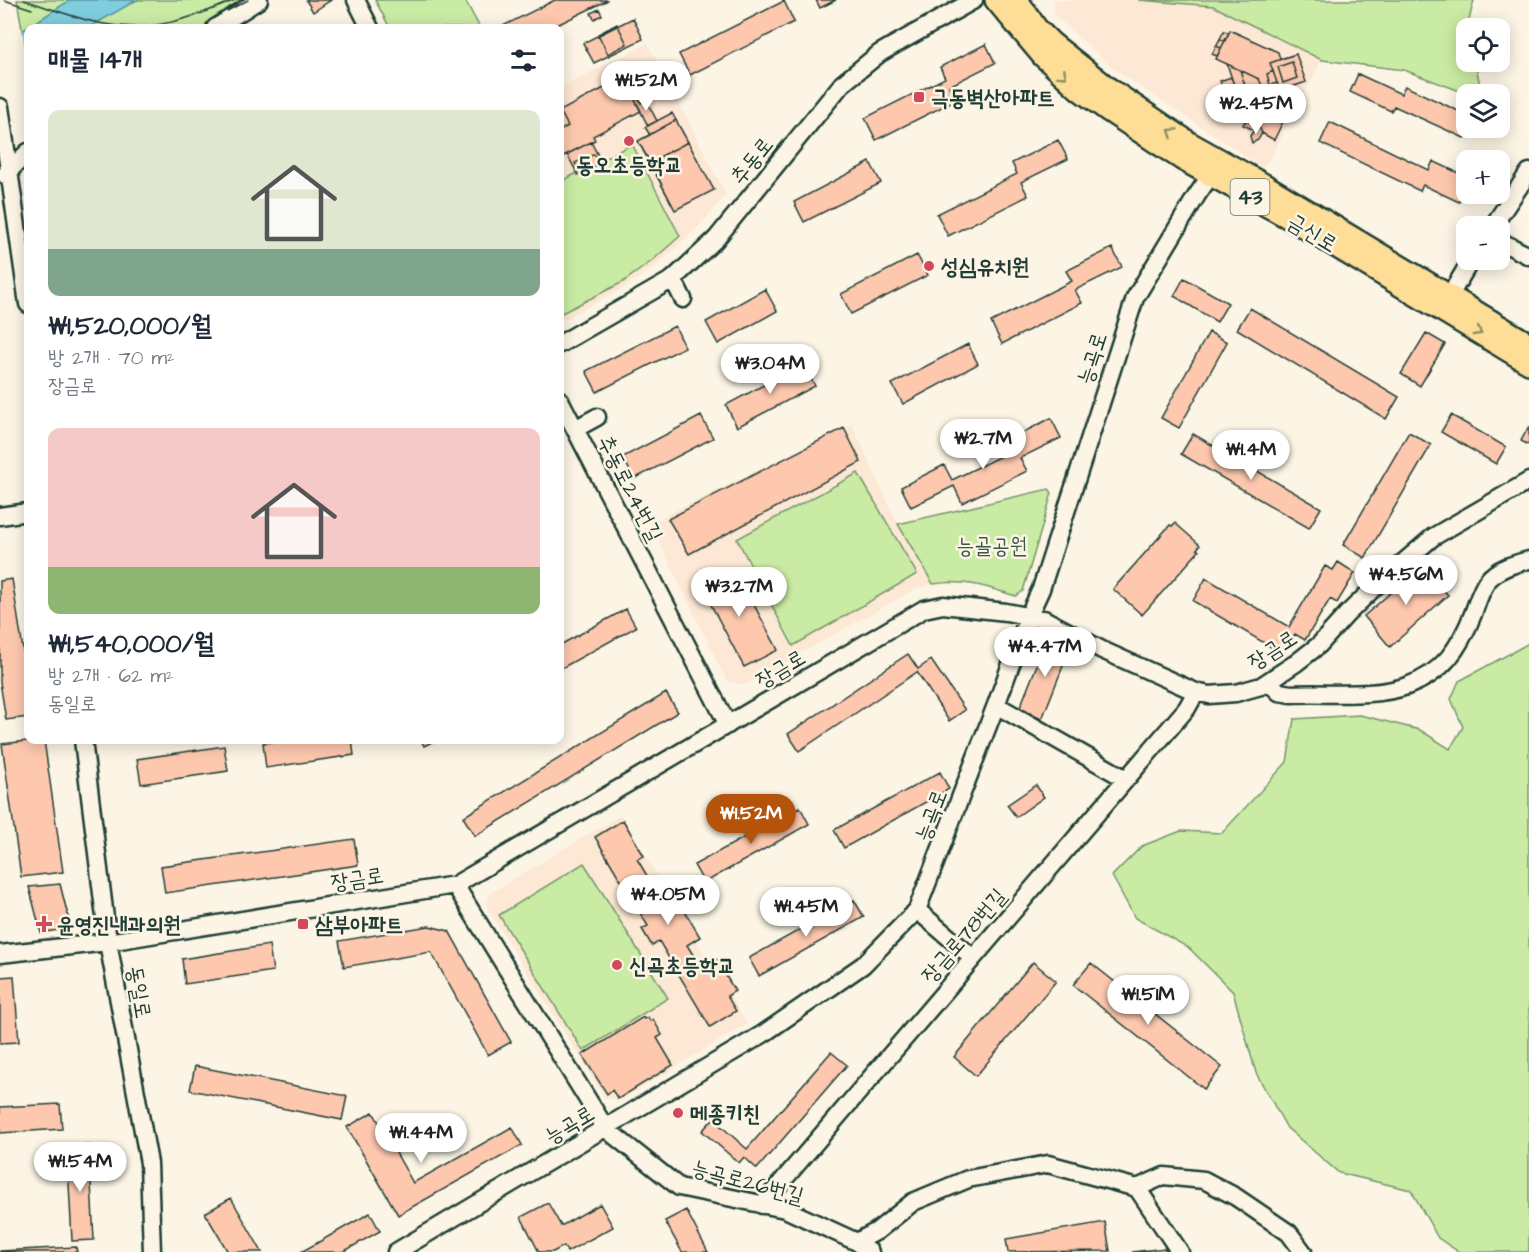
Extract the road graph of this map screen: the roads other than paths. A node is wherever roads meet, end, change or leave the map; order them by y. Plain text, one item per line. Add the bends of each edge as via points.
1 (259, 0) edge
2 (356, 0) edge
3 (974, 0) edge
4 (996, 0) edge
5 (1017, 0) edge
6 (221, 24) edge
7 (368, 24) edge
8 (0, 107) edge
9 (24, 156) edge
10 (1215, 169) junction
11 (1529, 172) edge
12 (5, 175) edge
13 (1499, 216) edge
14 (1510, 246) edge
15 (1529, 256) edge
16 (1465, 270) edge
17 (673, 279) junction
18 (24, 282) edge
19 (1449, 297) junction
20 (683, 299) dead end
21 (564, 342) edge
22 (1527, 342) edge
23 (1529, 363) edge
24 (564, 408) edge
25 (597, 417) dead end
26 (574, 429) junction
27 (1529, 481) edge
28 (24, 513) edge
29 (0, 516) edge
30 (1529, 561) edge
31 (1029, 615) junction
32 (1269, 681) junction
33 (1196, 692) junction
34 (996, 705) junction
35 (728, 725) junction
36 (83, 744) edge
37 (1126, 779) junction
38 (455, 885) junction
39 (917, 910) junction
40 (108, 942) junction
41 (0, 954) edge
42 (973, 958) junction
43 (606, 1129) junction
44 (1137, 1188) junction
45 (762, 1205) junction
46 (877, 1231) junction
47 (863, 1247) edge
48 (152, 1252) edge
49 (396, 1252) edge
50 (874, 1252) edge
51 (1180, 1252) edge
52 (1303, 1252) edge

1 - 6 street
2 - 7 street
3 - 17 street, 추동로 via 880,53 842,84 716,238
4 -> 10 main road, 금신로 / 43 via 1043,56 1079,89 1182,159
10 -> 5 main road, 금신로 / 43 via 1191,144 1097,82 1036,28
8 - 12 street
9 - 12 street
10 - 19 main road, 금신로 / 43 via 1266,186
10 -> 23 main road, 금신로 / 43
10 - 31 street, 능곡로 via 1135,298 1041,589
11 - 13 street
12 - 18 street
14 - 15 street
16 - 19 street
17 - 20 street
17 - 21 street, 추동로
19 - 22 main road, 금신로 / 43
24 - 26 street, 추동로24번길
25 - 26 street
26 - 35 street, 추동로24번길
27 - 32 street, 장금로 via 1433,537 1355,606 1319,645
28 - 29 street
30 - 32 street via 1501,569 1488,579 1450,658 1434,672 1407,686 1382,692 1292,694 1279,692
31 - 33 street, 장금로
31 - 34 street, 능곡로
31 - 35 street, 장금로 via 942,606 924,609
32 - 33 street, 장금로 via 1261,687 1219,695
33 - 37 street, 장금로78번길 via 1187,708
34 - 37 street
34 - 39 street, 능곡로
35 - 38 street, 장금로
36 - 40 street, 동일로
37 - 42 street, 장금로78번길
38 - 40 street, 장금로
38 - 43 street, 능곡로26번길
39 - 42 street
39 - 43 street, 능곡로 via 863,965 763,1034
40 - 41 street, 장금로
40 - 48 street, 동일로 via 149,1163
42 - 45 street, 장금로78번길
43 - 45 street, 능곡로26번길 via 679,1187
43 - 49 street, 능곡로
44 - 46 street, 능곡로26번길 via 1048,1164 968,1179 913,1202
44 - 51 street
44 - 52 street via 1164,1176 1204,1180 1289,1233
45 - 47 street, 능곡로26번길 via 785,1209
46 - 47 street, 능곡로26번길
46 - 50 street via 870,1242

